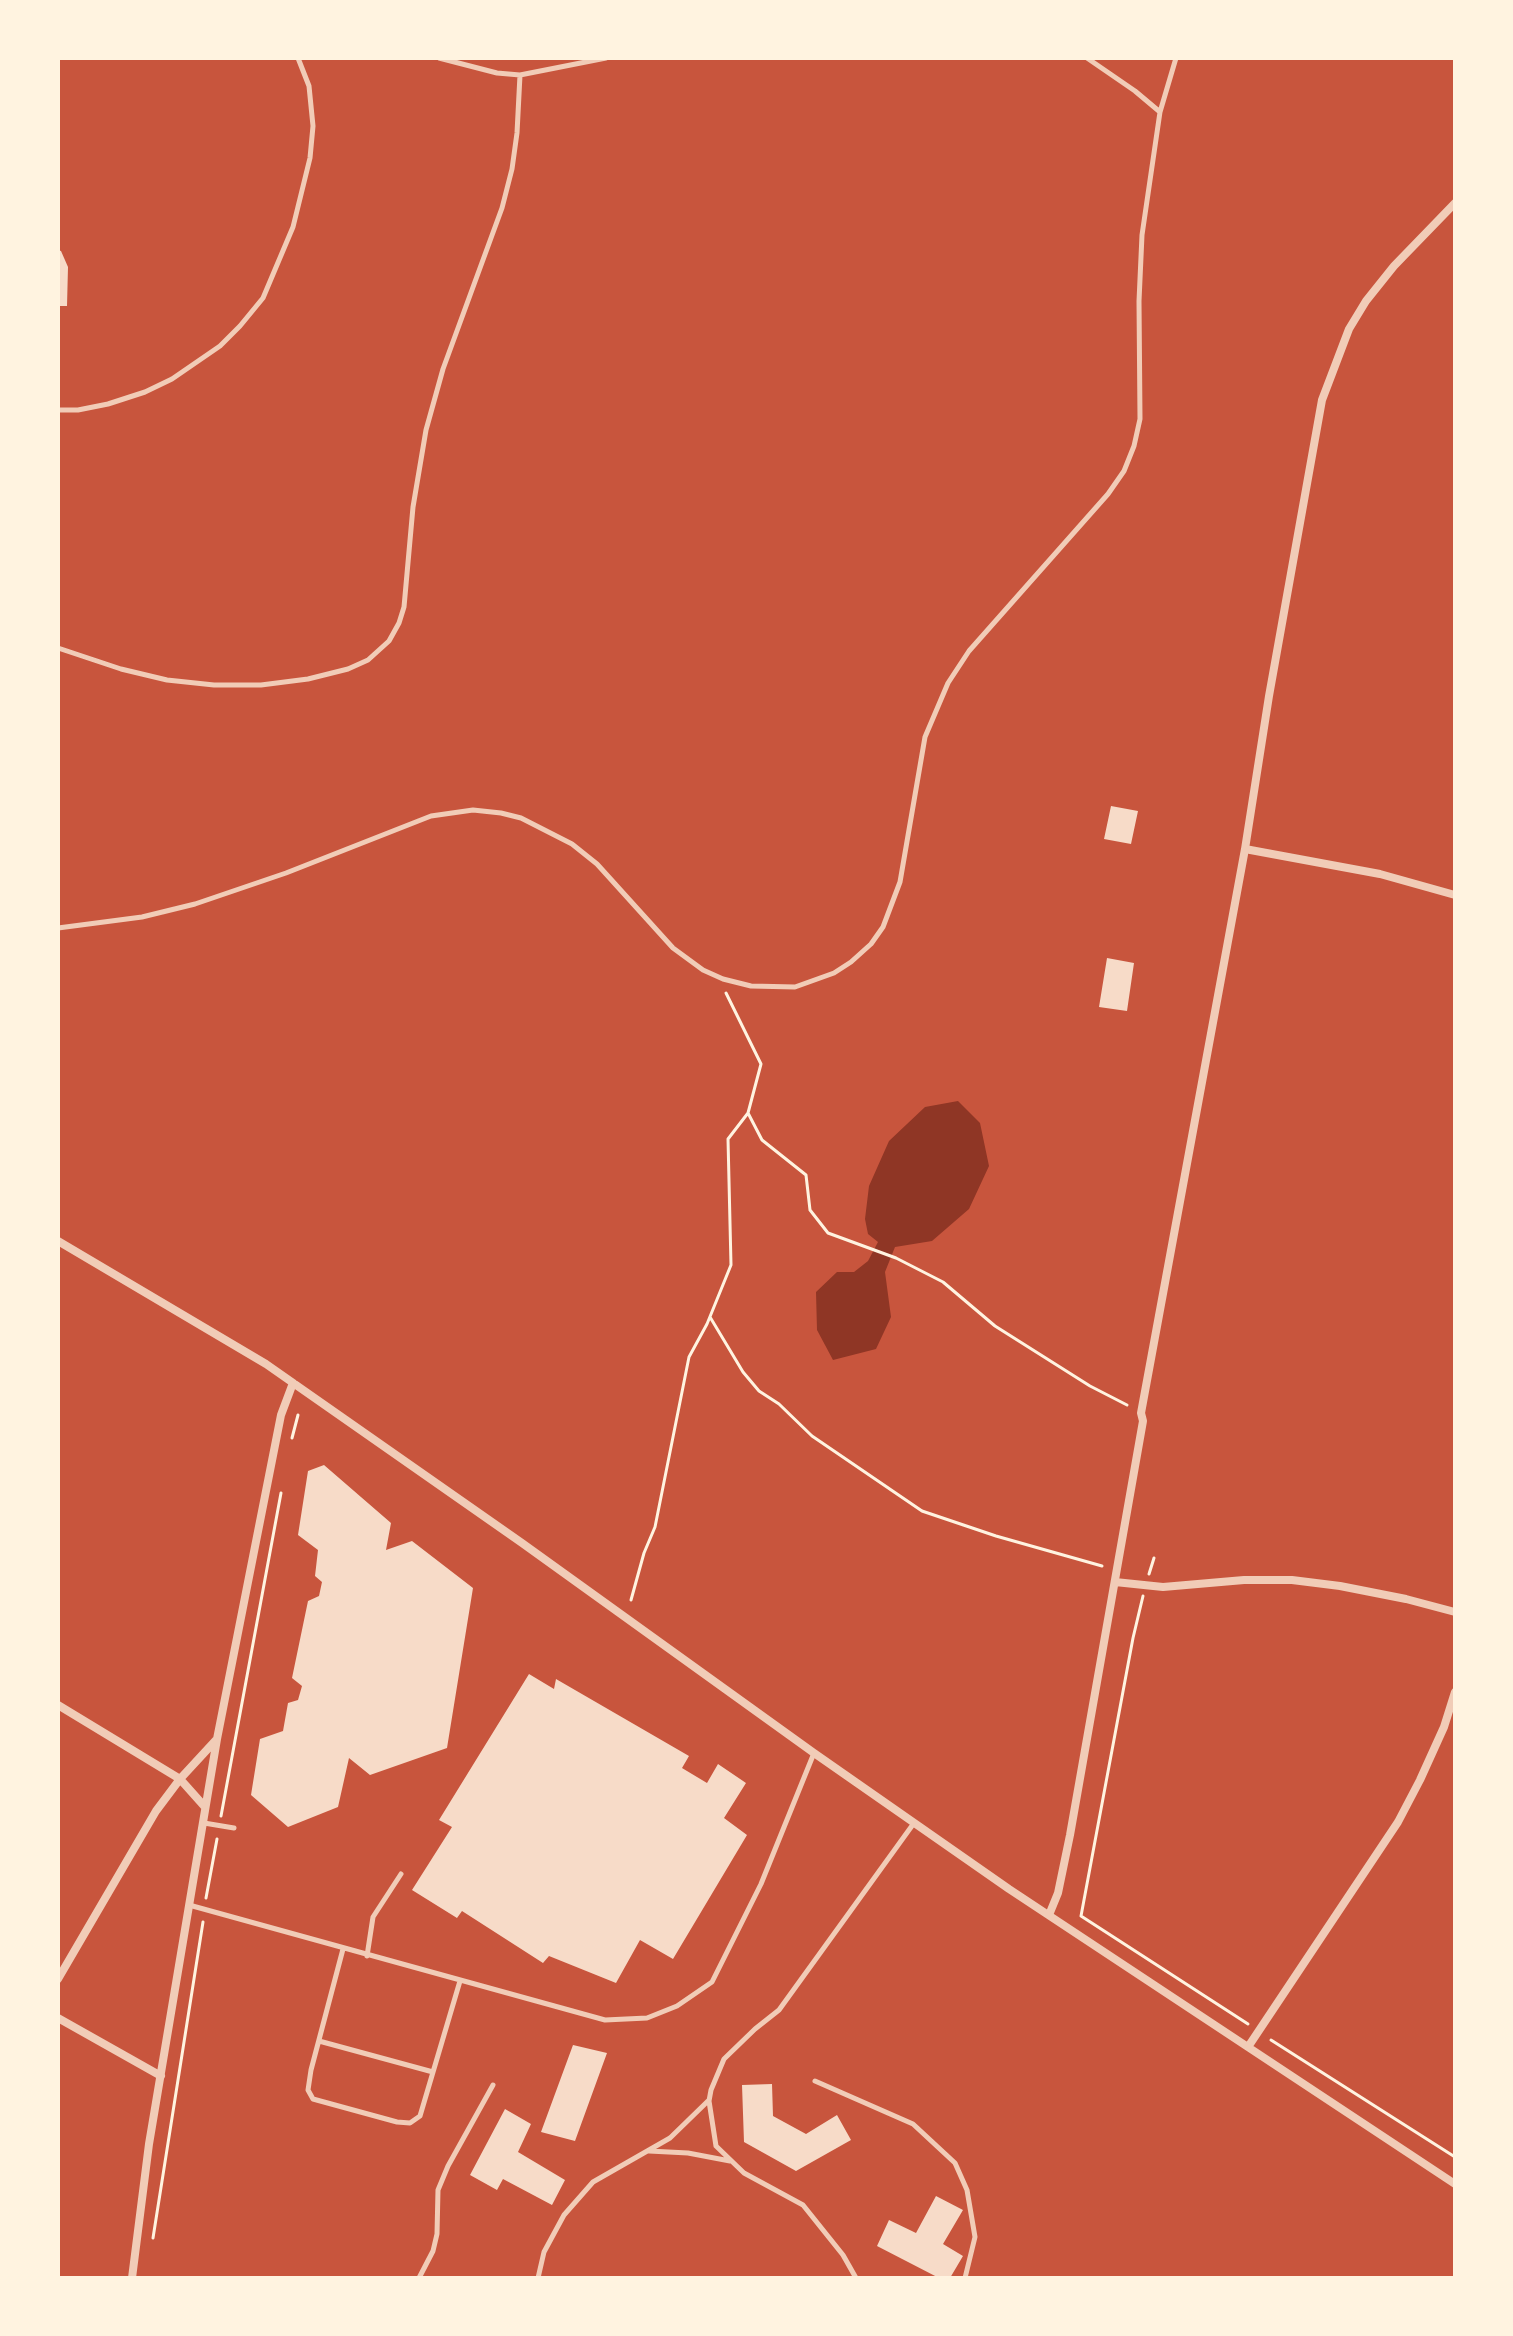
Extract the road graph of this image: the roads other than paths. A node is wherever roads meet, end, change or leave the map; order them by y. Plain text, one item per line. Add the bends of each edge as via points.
1 (298, 58) edge
2 (439, 58) edge
3 (606, 58) edge
4 (1087, 58) edge
5 (1176, 58) edge
6 (520, 75) junction
7 (1160, 112) junction
8 (1455, 203) edge
9 (58, 410) edge
10 (58, 648) edge
11 (1245, 849) junction
12 (1455, 895) edge
13 (58, 928) edge
14 (58, 1241) edge
15 (293, 1383) junction
16 (1115, 1582) junction
17 (1455, 1612) edge
18 (1455, 1692) edge
19 (58, 1705) edge
20 (217, 1739) junction
21 (814, 1753) junction
22 (180, 1779) junction
23 (205, 1807) junction
24 (915, 1821) junction
25 (203, 1823) junction
26 (234, 1828) dead end
27 (401, 1874) dead end
28 (189, 1905) junction
29 (1049, 1915) junction
30 (343, 1949) junction
31 (367, 1956) junction
32 (58, 1979) edge
33 (460, 1981) junction
34 (58, 2018) edge
35 (319, 2041) junction
36 (1248, 2047) junction
37 (433, 2072) junction
38 (161, 2076) junction
39 (815, 2081) dead end
40 (493, 2085) dead end
41 (709, 2101) junction
42 (648, 2151) junction
43 (731, 2161) junction
44 (1455, 2184) edge
45 (132, 2278) edge
46 (419, 2278) edge
47 (538, 2278) edge
48 (856, 2278) edge
49 (965, 2278) edge

1 - 9 lane via 309,86 310,158 293,227 263,298 220,346 172,379 108,404
2 - 6 lane
3 - 6 lane
4 - 7 lane
5 - 7 lane
6 - 10 lane via 512,169 426,430 404,607 389,641 348,669 261,685 167,680
7 - 13 lane via 1142,235 1140,419 1134,446 1108,494 969,651 948,683 925,737 900,882 883,927 851,962 795,987 751,986 714,975 673,948 597,864 572,844 521,818 473,810 431,816 195,904
8 - 11 street via 1366,301 1349,329 1322,400
11 - 12 street via 1367,871
11 - 16 street
14 - 15 street
15 - 20 street via 281,1415
15 - 21 street
16 - 17 street via 1163,1587 1292,1580
16 - 29 street via 1070,1835
18 - 36 street via 1398,1822
19 - 22 street
20 - 22 street
20 - 23 street
21 - 24 street
21 - 33 lane via 761,1884 712,1982 677,2006 647,2018 605,2020
22 - 23 street
22 - 32 street
23 - 25 street
24 - 29 street
24 - 41 lane via 779,2010 724,2059
25 - 26 lane
25 - 28 street
27 - 31 lane via 373,1917
28 - 30 lane
28 - 38 street
29 - 36 street
30 - 31 lane
30 - 35 lane
31 - 33 lane
33 - 37 lane
34 - 38 street
35 - 37 lane
35 - 37 lane via 308,2090 313,2099 355,2111 410,2123 420,2116
36 - 44 street
38 - 45 street
39 - 49 lane via 913,2124 955,2163 967,2190 975,2237
40 - 46 lane via 438,2190 437,2234
41 - 42 lane
41 - 43 lane via 716,2146
42 - 43 lane
42 - 47 lane via 593,2182 564,2215 544,2252
43 - 48 lane via 803,2205

